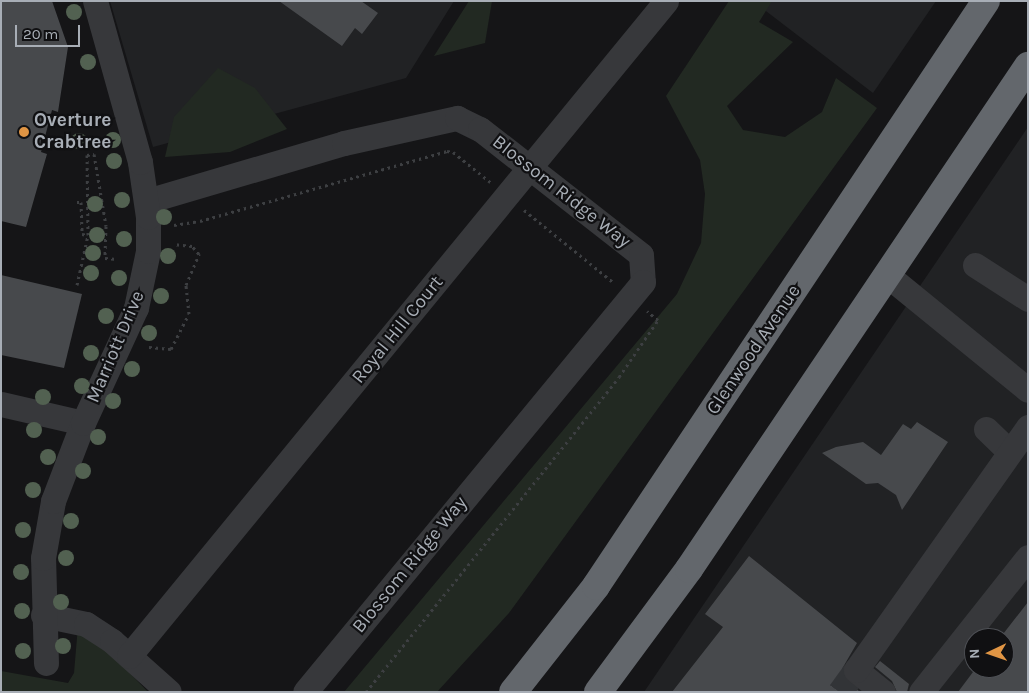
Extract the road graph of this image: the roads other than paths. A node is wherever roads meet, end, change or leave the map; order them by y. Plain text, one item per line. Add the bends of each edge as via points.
1 (95, 1) edge
2 (666, 1) edge
3 (986, 1) edge
4 (1028, 66) edge
5 (531, 168) junction
6 (147, 201) junction
7 (975, 265) dead end
8 (887, 275) junction
9 (1028, 299) edge
10 (1028, 390) edge
11 (1, 404) edge
12 (83, 424) junction
13 (1028, 427) edge
14 (986, 429) dead end
15 (1010, 452) junction
16 (1028, 557) edge
17 (1020, 583) edge
18 (43, 616) junction
19 (129, 656) junction
20 (46, 663) dead end
21 (169, 692) edge
22 (305, 692) edge
23 (513, 692) edge
24 (598, 692) edge
25 (883, 692) edge
26 (921, 692) edge

1 - 6 street, Marriott Drive via 137,149
2 - 5 street, Royal Hill Court
3 - 23 highway, Glenwood Avenue via 596,586
4 - 8 highway
5 - 6 street, Blossom Ridge Way via 480,129 458,118 344,144
5 - 19 street, Royal Hill Court
5 - 22 street, Blossom Ridge Way via 641,256 643,282
6 - 12 street, Marriott Drive via 149,234 142,285 124,336
7 - 9 street
8 - 10 street
8 - 24 highway via 689,569
11 - 12 street
12 - 18 street, Marriott Drive via 53,502 47,527
13 - 15 street
14 - 15 street
15 - 25 street via 856,670
16 - 17 street
17 - 26 street
18 - 19 street via 86,624
18 - 20 street, Marriott Drive
19 - 21 street

